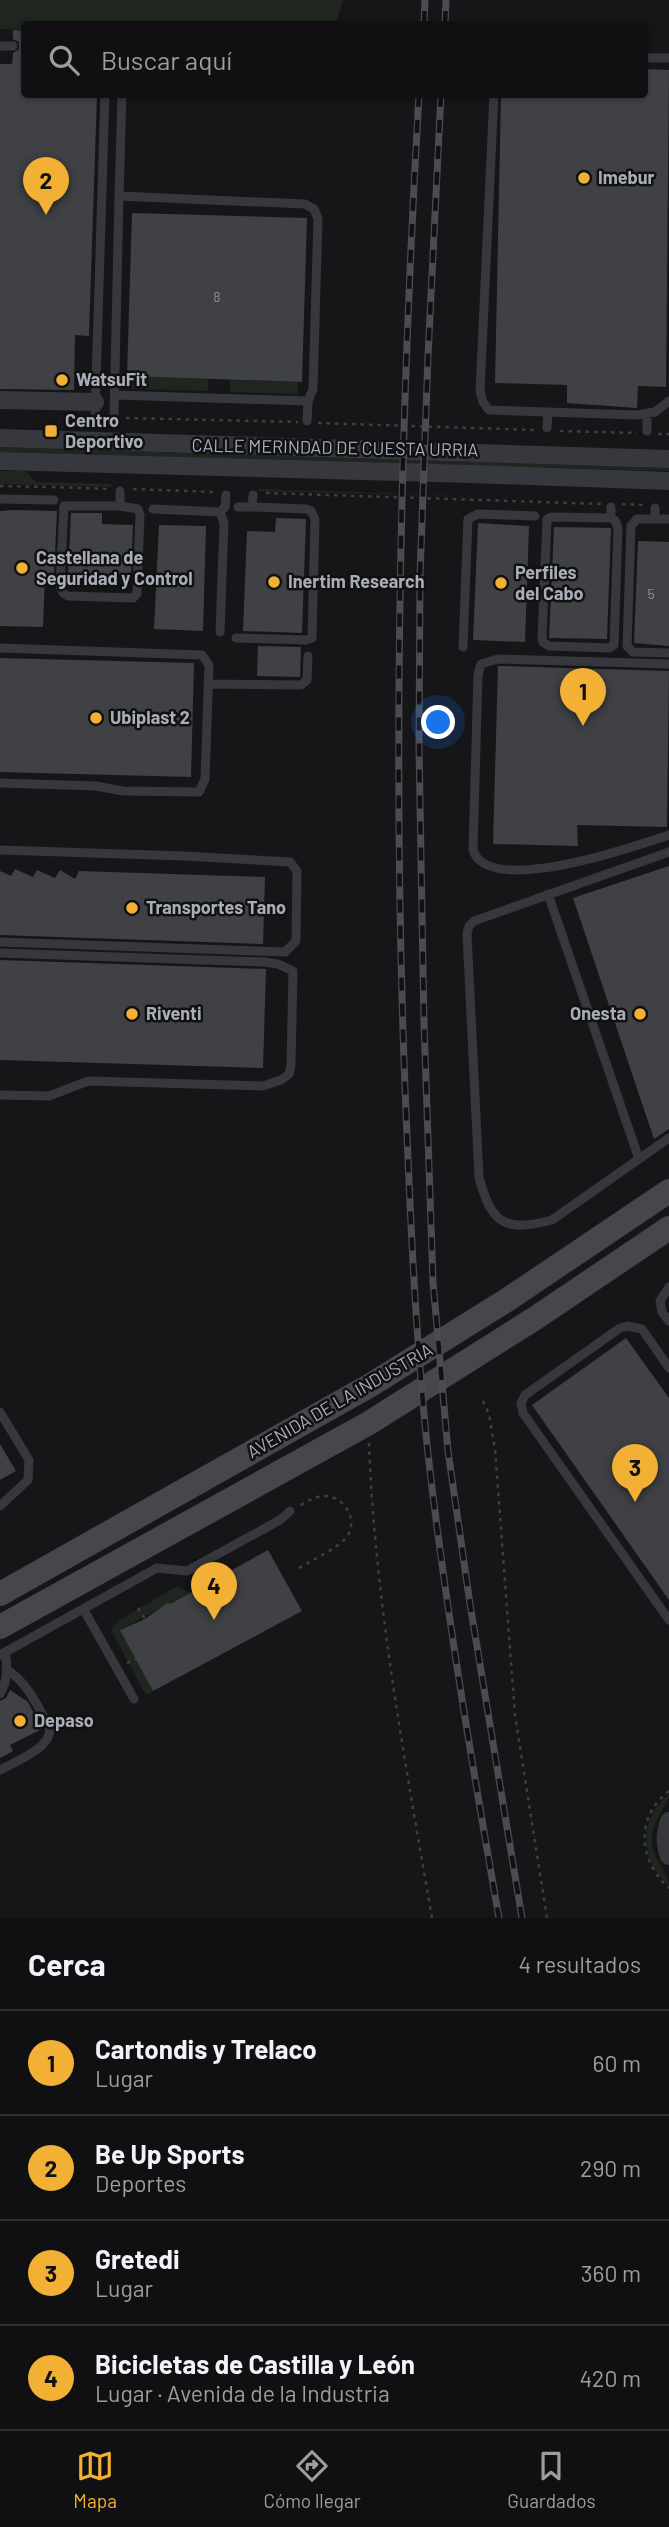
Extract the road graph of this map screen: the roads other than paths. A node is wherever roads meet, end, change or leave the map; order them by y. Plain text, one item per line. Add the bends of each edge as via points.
1 (0, 46) edge
2 (13, 46) dead end
3 (648, 58) edge
4 (669, 58) edge
5 (105, 98) edge
6 (122, 98) edge
7 (494, 98) edge
8 (119, 196) junction
9 (115, 395) junction
10 (0, 400) edge
11 (308, 401) junction
12 (669, 401) edge
13 (95, 408) joint
14 (548, 412) junction
15 (647, 413) junction
16 (114, 415) dead end
17 (307, 421) dead end
18 (547, 428) dead end
19 (647, 432) road end
20 (0, 438) edge
21 (669, 459) edge
22 (0, 461) edge
23 (669, 481) edge
24 (117, 490) road end
25 (226, 495) dead end
26 (253, 495) dead end
27 (0, 499) edge
28 (54, 500) dead end
29 (510, 503) dead end
30 (120, 506) junction
31 (611, 506) dead end
32 (651, 506) road end
33 (238, 507) dead end
34 (252, 508) junction
35 (153, 509) dead end
36 (220, 512) junction
37 (510, 515) junction
38 (534, 516) dead end
39 (611, 518) junction
40 (655, 519) junction
41 (669, 519) edge
42 (220, 632) dead end
43 (236, 638) dead end
44 (463, 647) dead end
45 (0, 648) edge
46 (669, 653) edge
47 (308, 656) dead end
48 (669, 664) edge
49 (208, 684) junction
50 (0, 783) edge
51 (669, 835) edge
52 (0, 850) edge
53 (669, 852) edge
54 (548, 894) junction
55 (0, 942) edge
56 (0, 953) edge
57 (0, 1095) edge
58 (669, 1138) edge
59 (639, 1159) junction
60 (669, 1191) edge
61 (669, 1228) edge
62 (669, 1287) edge
63 (669, 1321) edge
64 (669, 1368) edge
65 (0, 1412) edge
66 (0, 1506) edge
67 (290, 1511) road end
68 (151, 1557) junction
69 (0, 1594) edge
70 (84, 1610) junction
71 (669, 1620) edge
72 (0, 1627) edge
73 (2, 1654) edge
74 (6, 1669) junction
75 (0, 1694) edge
76 (134, 1699) dead end
77 (0, 1770) edge
78 (669, 1821) edge
79 (669, 1856) edge

1 - 2 lane
3 - 4 lane
5 - 13 lane
6 - 8 lane
7 - 14 lane via 480,391 489,410
8 - 9 lane
8 - 11 lane via 305,204 314,209 318,219 313,390
9 - 11 lane
9 - 16 lane
10 - 13 street
11 - 17 lane
12 - 15 lane
14 - 15 lane
14 - 18 lane
15 - 19 lane
20 - 21 street, CALLE MERINDAD DE CUESTA URRIA
22 - 23 street, CALLE MERINDAD DE CUESTA URRIA
24 - 30 lane
25 - 36 lane
26 - 34 lane
27 - 28 lane
29 - 37 lane
30 - 30 lane via 64,506 63,593 133,598 137,594 140,514 134,506
31 - 39 lane
32 - 40 lane
33 - 34 lane
34 - 43 lane via 306,509 315,519 312,638
35 - 36 lane
36 - 42 lane via 224,523
37 - 38 lane
37 - 44 lane via 468,519
39 - 39 lane via 618,528 614,645 549,646 542,637 547,519
40 - 41 lane
40 - 46 lane via 637,519 631,526 627,646 633,652
45 - 49 lane via 202,655 209,664
47 - 49 lane via 307,680 301,685
48 - 51 lane via 498,659 481,664 473,850 481,863 519,870 613,854
49 - 50 lane via 205,779 199,792
52 - 55 lane via 290,862 297,871 296,941 285,952
53 - 54 lane
54 - 59 lane
54 - 59 lane via 474,920 467,934 483,1194 501,1220 513,1226 531,1225 551,1220
56 - 57 lane via 265,962 293,971 290,1065 289,1074 281,1080 263,1086 88,1081 49,1096
58 - 59 lane
60 - 69 main road, AVENIDA DE LA INDUSTRIA via 507,1300 346,1400
61 - 68 main road, AVENIDA DE LA INDUSTRIA via 534,1319
62 - 63 lane via 660,1301
64 - 71 lane via 642,1329 627,1326 525,1395 521,1403 523,1413
65 - 66 lane via 29,1460 28,1480
67 - 68 lane via 187,1571
68 - 70 lane
68 - 72 main road, AVENIDA DE LA INDUSTRIA
70 - 73 lane
70 - 76 lane
73 - 74 lane
74 - 75 lane
74 - 77 lane via 32,1693 50,1736
78 - 79 street via 665,1833

